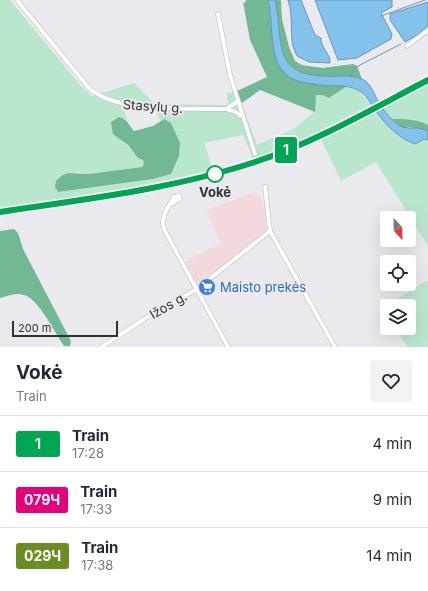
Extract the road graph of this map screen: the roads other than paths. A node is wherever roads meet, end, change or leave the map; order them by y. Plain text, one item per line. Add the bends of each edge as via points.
1 (17, 0) edge
2 (218, 14) dead end
3 (428, 30) edge
4 (407, 46) dead end
5 (237, 102) junction
6 (226, 109) junction
7 (242, 117) junction
8 (255, 154) dead end
9 (265, 187) dead end
10 (171, 204) dead end
11 (270, 231) junction
12 (197, 289) junction
13 (102, 347) edge
14 (228, 347) edge
15 (335, 347) edge

1 - 6 street, Stasylų g. via 83,82 97,95 130,105
2 - 5 street
3 - 4 street
5 - 6 street
5 - 7 street
6 - 7 street
7 - 8 street
9 - 11 street
10 - 12 street via 165,214 163,226
11 - 12 street, Ižos g.
11 - 15 street
12 - 13 street, Ižos g.
12 - 14 street

